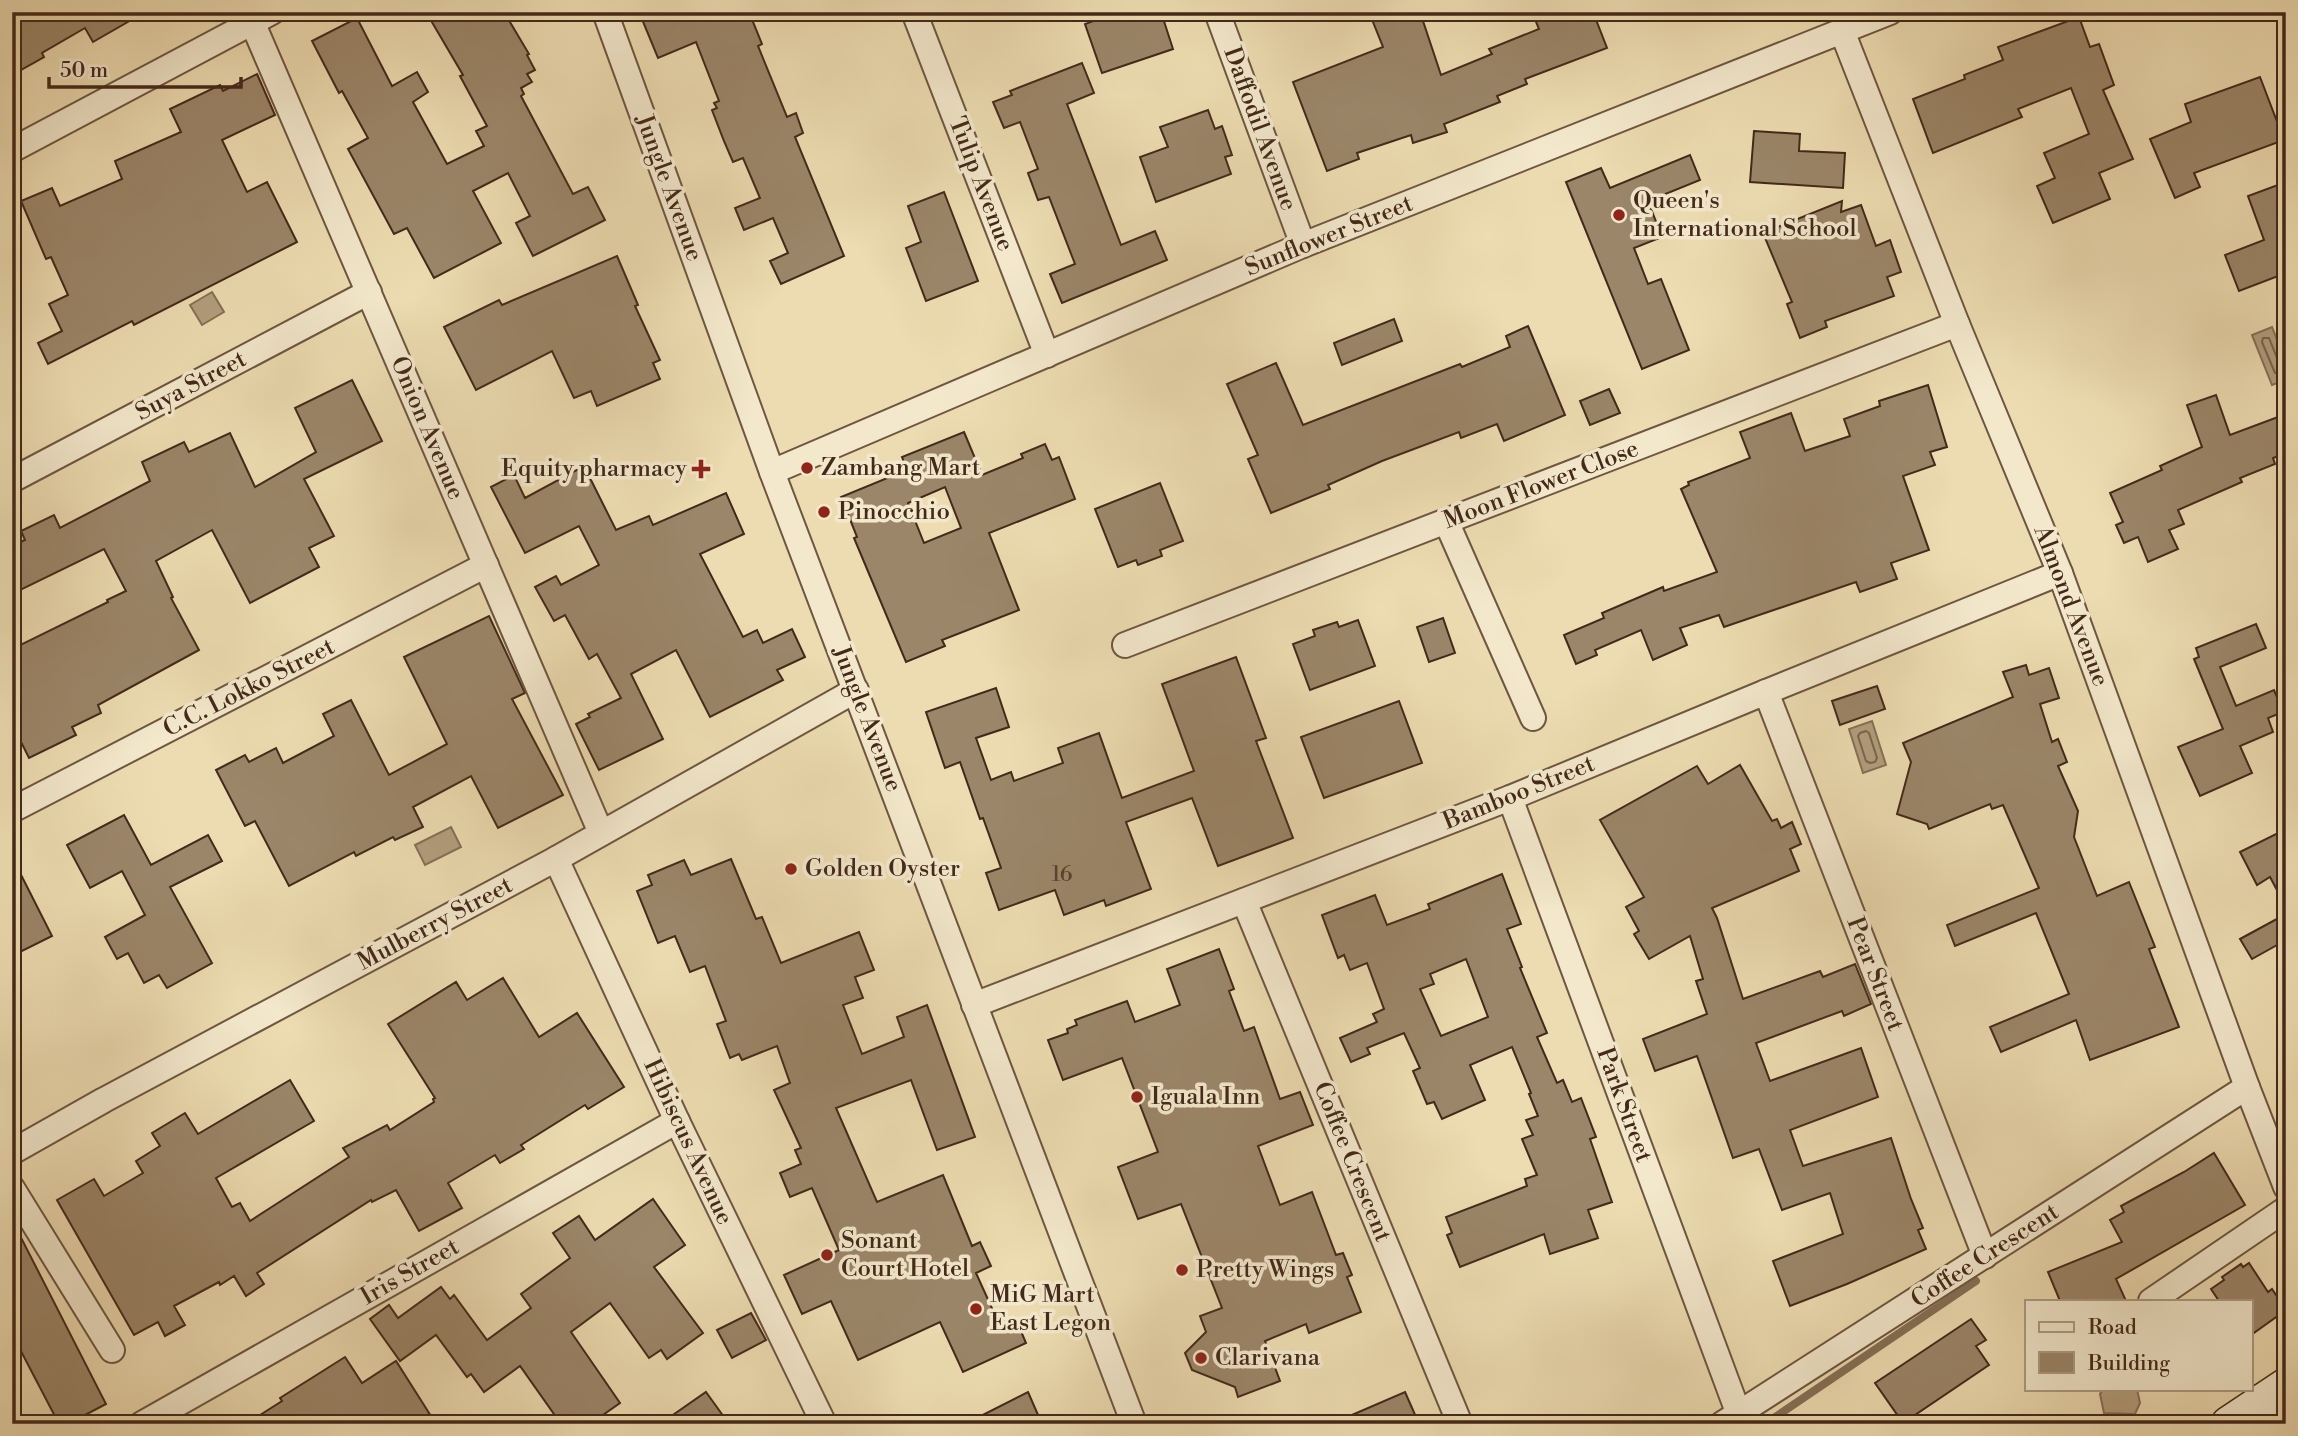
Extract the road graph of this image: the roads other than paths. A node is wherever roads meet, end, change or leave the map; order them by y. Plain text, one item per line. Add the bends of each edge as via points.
1 (605, 12) edge
2 (914, 12) edge
3 (1217, 12) edge
4 (1890, 12) edge
5 (262, 18) edge
6 (1842, 31) junction
7 (12, 150) edge
8 (1303, 245) junction
9 (369, 292) junction
10 (1957, 324) junction
11 (1047, 355) junction
12 (772, 472) junction
13 (12, 480) edge
14 (1446, 521) junction
15 (486, 565) junction
16 (2060, 573) junction
17 (1125, 645) dead end
18 (856, 690) junction
19 (1766, 692) junction
20 (1533, 718) dead end
21 (1510, 798) junction
22 (12, 810) edge
23 (601, 833) junction
24 (556, 859) junction
25 (1244, 901) junction
26 (974, 1005) junction
27 (2247, 1087) junction
28 (677, 1121) junction
29 (12, 1152) edge
30 (2286, 1187) edge
31 (12, 1188) edge
32 (2286, 1209) edge
33 (1985, 1256) junction
34 (2152, 1300) edge
35 (112, 1350) dead end
36 (2286, 1386) edge
37 (1730, 1418) edge
38 (142, 1424) edge
39 (824, 1424) edge
40 (1134, 1424) edge
41 (1460, 1424) edge
42 (2229, 1424) edge

1 - 12 street, Jungle Avenue
2 - 11 street, Tulip Avenue
3 - 8 street, Daffodil Avenue
4 - 6 street, Sunflower Street
5 - 7 street
5 - 9 street, Onion Avenue
6 - 8 street, Sunflower Street
6 - 10 street, Almond Avenue
8 - 11 street, Sunflower Street
9 - 13 street, Suya Street
9 - 15 street, Onion Avenue
10 - 14 street, Moon Flower Close
10 - 16 street, Almond Avenue
11 - 12 street, Sunflower Street
12 - 18 street, Jungle Avenue
14 - 17 street, Moon Flower Close
14 - 20 street
15 - 22 street, C.C. Lokko Street
15 - 23 street, Onion Avenue
16 - 19 street, Bamboo Street
16 - 27 street, Almond Avenue
18 - 23 street, Mulberry Street
18 - 26 street, Jungle Avenue
19 - 21 street, Bamboo Street
19 - 33 street, Pear Street
21 - 25 street, Bamboo Street
21 - 37 street, Park Street
23 - 24 street, Mulberry Street
24 - 28 street, Hibiscus Avenue
24 - 29 street, Mulberry Street
25 - 26 street, Bamboo Street
25 - 41 street, Coffee Crescent
26 - 40 street, Jungle Avenue
27 - 30 street, Almond Avenue
27 - 33 street, Coffee Crescent
28 - 38 street, Iris Street
28 - 39 street, Hibiscus Avenue
31 - 35 street
32 - 34 street
33 - 37 street, Coffee Crescent
36 - 42 main road

